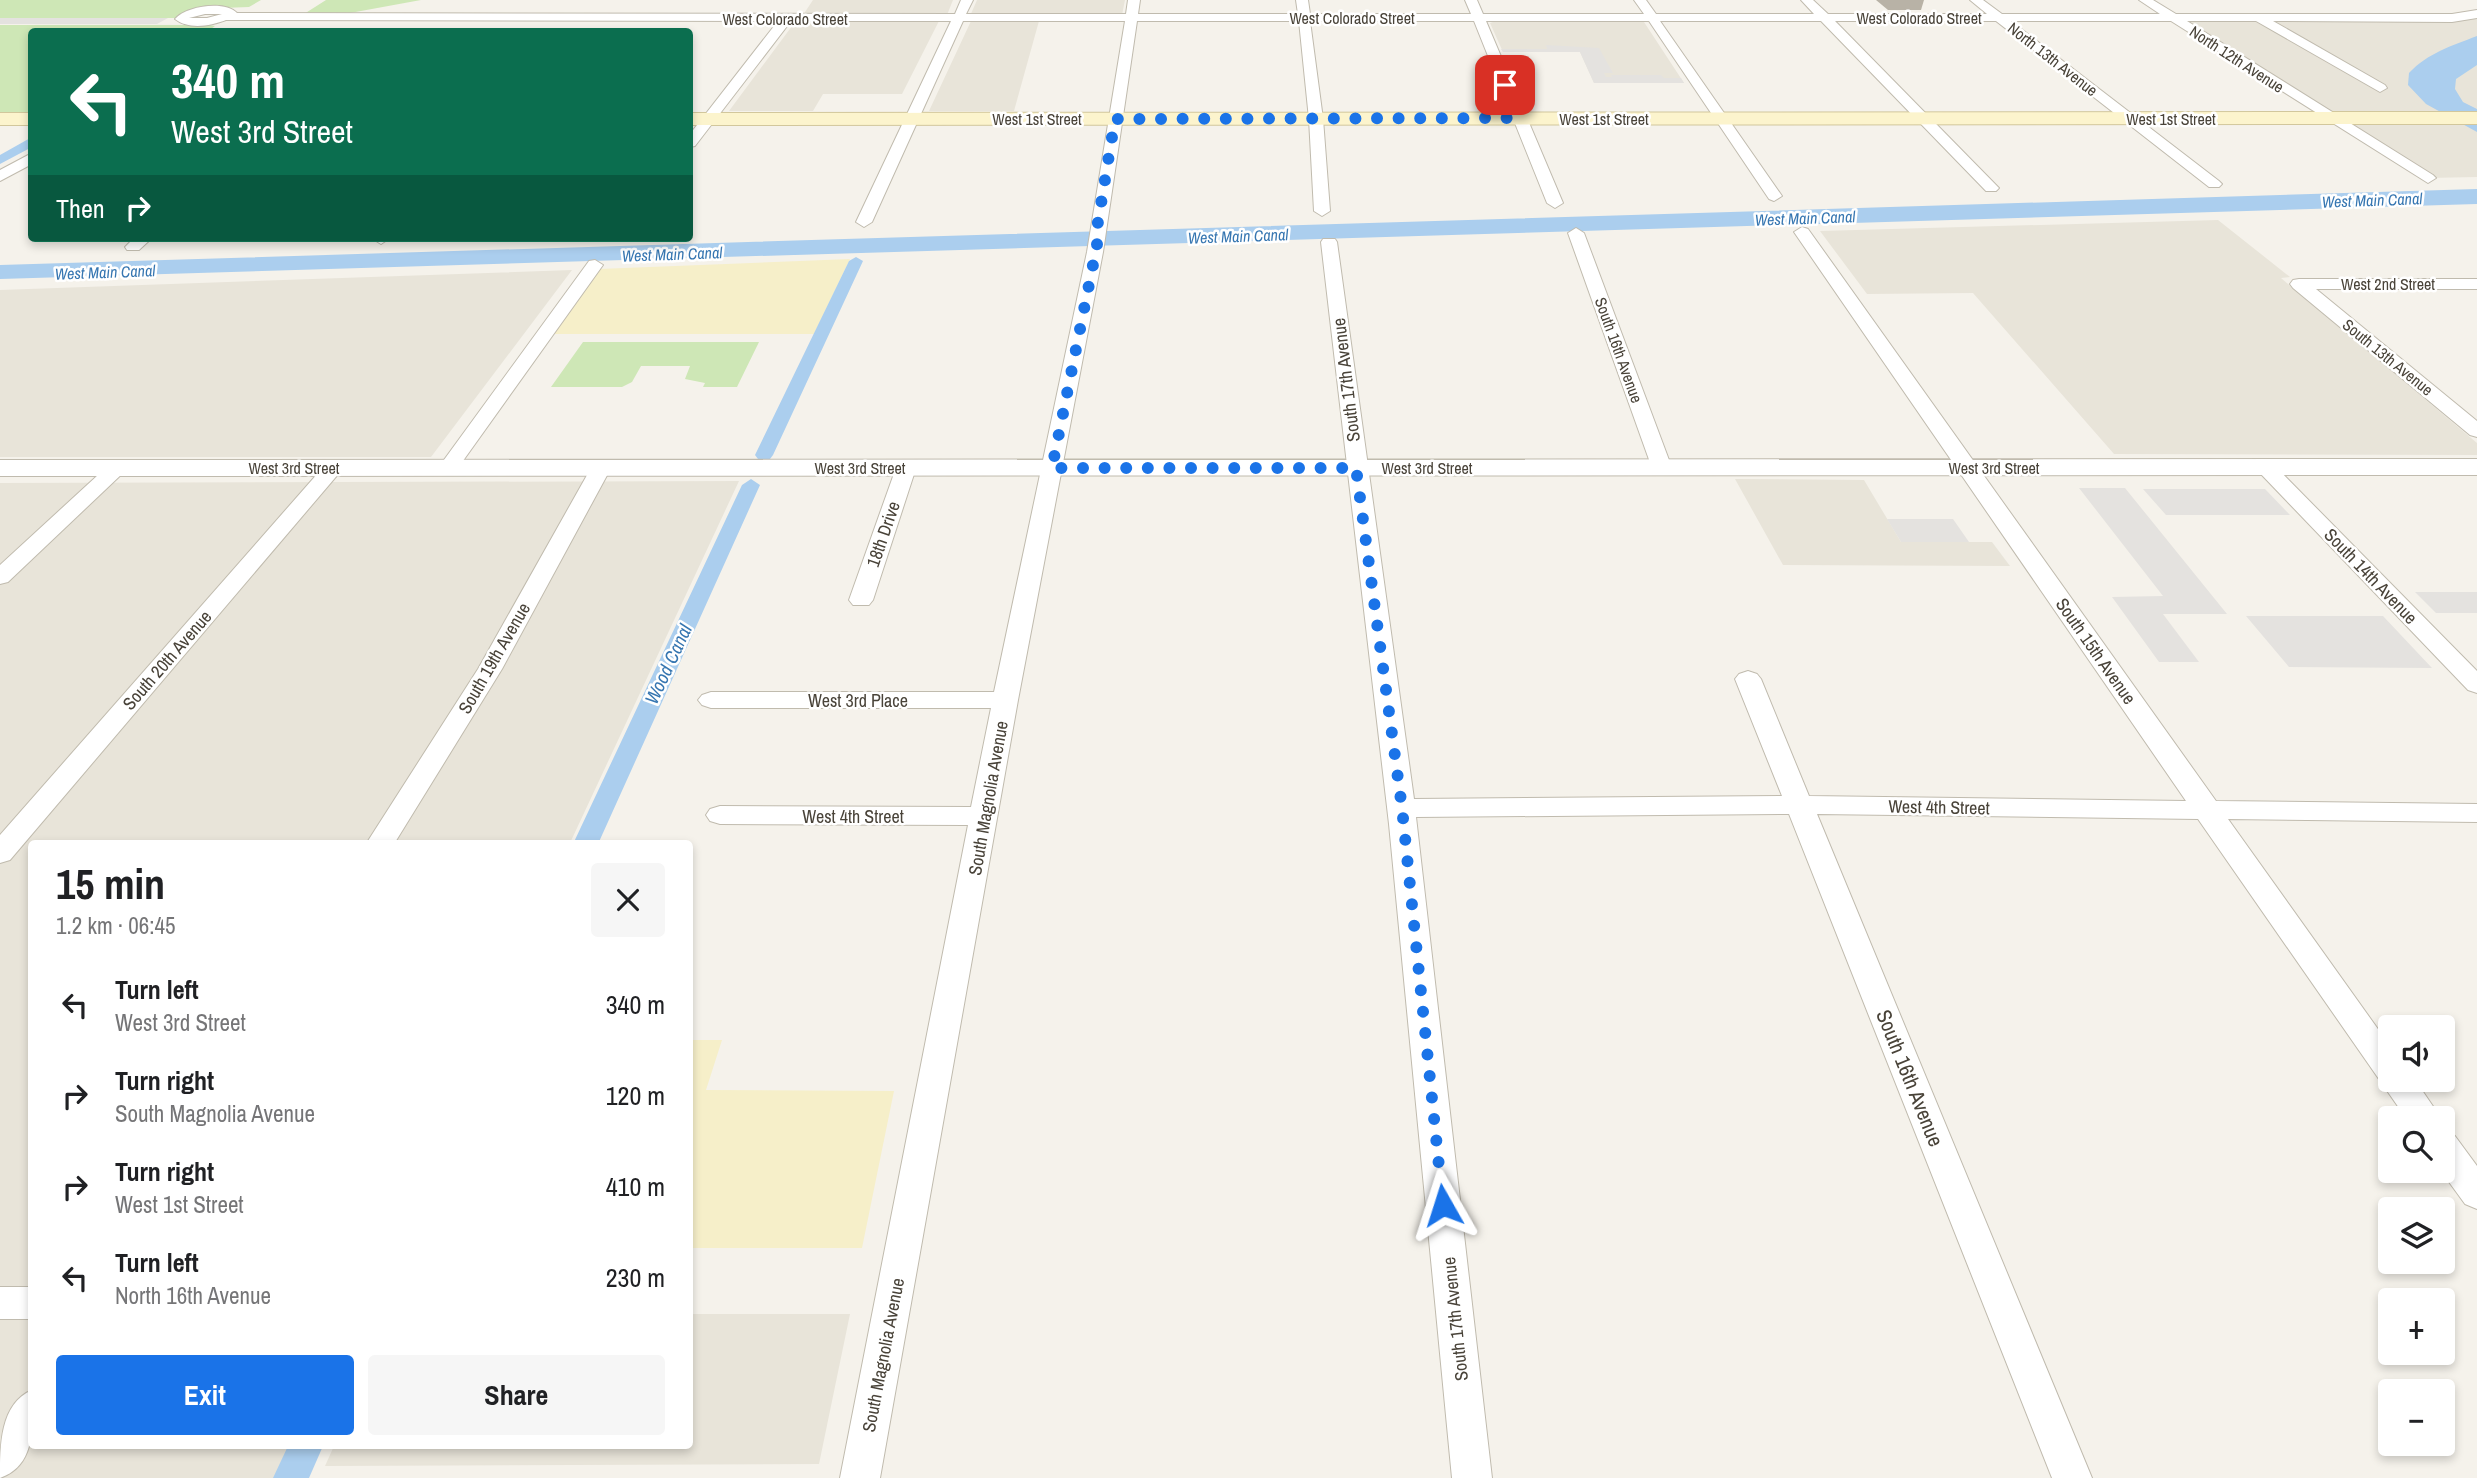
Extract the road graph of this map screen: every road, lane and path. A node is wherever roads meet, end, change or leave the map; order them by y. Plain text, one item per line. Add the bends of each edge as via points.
1 (967, 0) edge
2 (1134, 0) edge
3 (1302, 0) edge
4 (1471, 0) edge
5 (1640, 0) edge
6 (1807, 0) edge
7 (1976, 0) edge
8 (2145, 0) edge
9 (453, 6) dead end
10 (2477, 14) edge
11 (438, 18) junction
12 (1131, 18) junction
13 (1304, 18) junction
14 (1479, 18) junction
15 (1653, 18) junction
16 (1825, 18) junction
17 (2001, 18) junction
18 (2174, 18) junction
19 (2259, 18) junction
20 (235, 19) junction
21 (610, 19) junction
22 (786, 19) junction
23 (959, 19) junction
24 (200, 22) joint
25 (225, 28) edge
26 (425, 28) edge
27 (600, 28) edge
28 (2380, 88) dead end
29 (1518, 118) junction
30 (1721, 118) junction
31 (1926, 118) junction
32 (2129, 118) junction
33 (2330, 118) junction
34 (2477, 118) edge
35 (0, 119) edge
36 (28, 119) edge
37 (698, 119) edge
38 (910, 119) junction
39 (1115, 119) junction
40 (1316, 119) junction
41 (28, 159) edge
42 (0, 176) edge
43 (2428, 178) dead end
44 (2214, 184) dead end
45 (1991, 188) dead end
46 (1774, 196) dead end
47 (1555, 203) dead end
48 (1322, 211) dead end
49 (864, 222) dead end
50 (1802, 232) dead end
51 (1576, 233) dead end
52 (1329, 242) dead end
53 (595, 265) dead end
54 (2299, 284) joint
55 (2477, 284) edge
56 (2477, 431) edge
57 (2265, 467) junction
58 (2477, 467) edge
59 (0, 468) edge
60 (117, 468) junction
61 (333, 468) junction
62 (449, 468) junction
63 (601, 468) junction
64 (906, 468) junction
65 (1052, 468) junction
66 (1356, 468) junction
67 (1662, 468) junction
68 (1968, 468) junction
69 (0, 577) edge
70 (861, 600) dead end
71 (1748, 679) dead end
72 (2477, 685) edge
73 (711, 700) dead end
74 (1005, 700) junction
75 (1799, 805) junction
76 (1402, 808) junction
77 (2208, 812) junction
78 (2477, 813) edge
79 (720, 815) dead end
80 (985, 816) junction
81 (383, 840) edge
82 (0, 853) edge
83 (2378, 1054) edge
84 (2455, 1163) edge
85 (2477, 1194) edge
86 (0, 1303) edge
87 (28, 1303) edge
88 (28, 1414) edge
89 (0, 1459) edge
90 (860, 1478) edge
91 (1472, 1478) edge
92 (2072, 1478) edge

1 - 23 street
2 - 12 street, South Magnolia Avenue
3 - 13 street
4 - 14 street
5 - 15 street
6 - 16 street
7 - 17 street, North 13th Avenue
8 - 18 street, North 12th Avenue
9 - 11 street
10 - 19 street, West Colorado Street via 2452,18
11 - 20 street, West Colorado Street
11 - 21 street, West Colorado Street
11 - 26 street
12 - 13 street, West Colorado Street
12 - 23 street, West Colorado Street
12 - 39 street, South Magnolia Avenue
13 - 14 street, West Colorado Street
13 - 40 street
14 - 15 street, West Colorado Street
14 - 29 street
15 - 16 street, West Colorado Street
15 - 30 street
16 - 17 street, West Colorado Street
16 - 31 street
17 - 18 street, West Colorado Street
17 - 32 street, North 13th Avenue
18 - 19 street, West Colorado Street
18 - 33 street, North 12th Avenue
19 - 28 street
20 - 24 street
20 - 24 street, West Colorado Street via 230,12 214,10 181,17
20 - 25 street
21 - 22 street, West Colorado Street
21 - 27 street
22 - 23 street, West Colorado Street
22 - 37 street
23 - 38 street
29 - 30 main road, West 1st Street
29 - 40 main road, West 1st Street
29 - 47 street
30 - 31 main road, West 1st Street
30 - 46 street
31 - 32 main road, West 1st Street
31 - 45 street
32 - 33 main road, West 1st Street
32 - 44 street
33 - 34 main road, West 1st Street
33 - 43 street, North 12th Avenue
35 - 36 main road
37 - 38 main road, West 1st Street
38 - 39 main road, West 1st Street
38 - 49 street
39 - 40 main road, West 1st Street
39 - 65 street, South Magnolia Avenue
40 - 48 street
41 - 42 street
50 - 68 street, South 15th Avenue
51 - 67 street, South 16th Avenue
52 - 66 street, South 17th Avenue
53 - 62 street
54 - 55 street, West 2nd Street
54 - 56 street, South 13th Avenue
57 - 58 street, West 3rd Street
57 - 68 street, West 3rd Street
57 - 72 street, South 14th Avenue
59 - 60 street, West 3rd Street
60 - 61 street, West 3rd Street
60 - 69 street
61 - 62 street, West 3rd Street
61 - 82 street, South 20th Avenue
62 - 63 street, West 3rd Street
63 - 64 street, West 3rd Street
63 - 81 street, South 19th Avenue via 490,669
64 - 65 street, West 3rd Street
64 - 70 street, 18th Drive
65 - 66 street, West 3rd Street
65 - 74 street, South Magnolia Avenue
66 - 67 street, West 3rd Street
66 - 76 street, South 17th Avenue
67 - 68 street, West 3rd Street
68 - 77 street, South 15th Avenue
71 - 75 street, South 16th Avenue
73 - 74 street, West 3rd Place
74 - 80 street, South Magnolia Avenue
75 - 76 street, West 4th Street
75 - 77 street, West 4th Street
75 - 92 street, South 16th Avenue
76 - 91 street, South 17th Avenue
77 - 78 street, West 4th Street
77 - 83 street, South 15th Avenue
79 - 80 street, West 4th Street
80 - 90 street, South Magnolia Avenue
84 - 85 street
86 - 87 street
88 - 89 street

